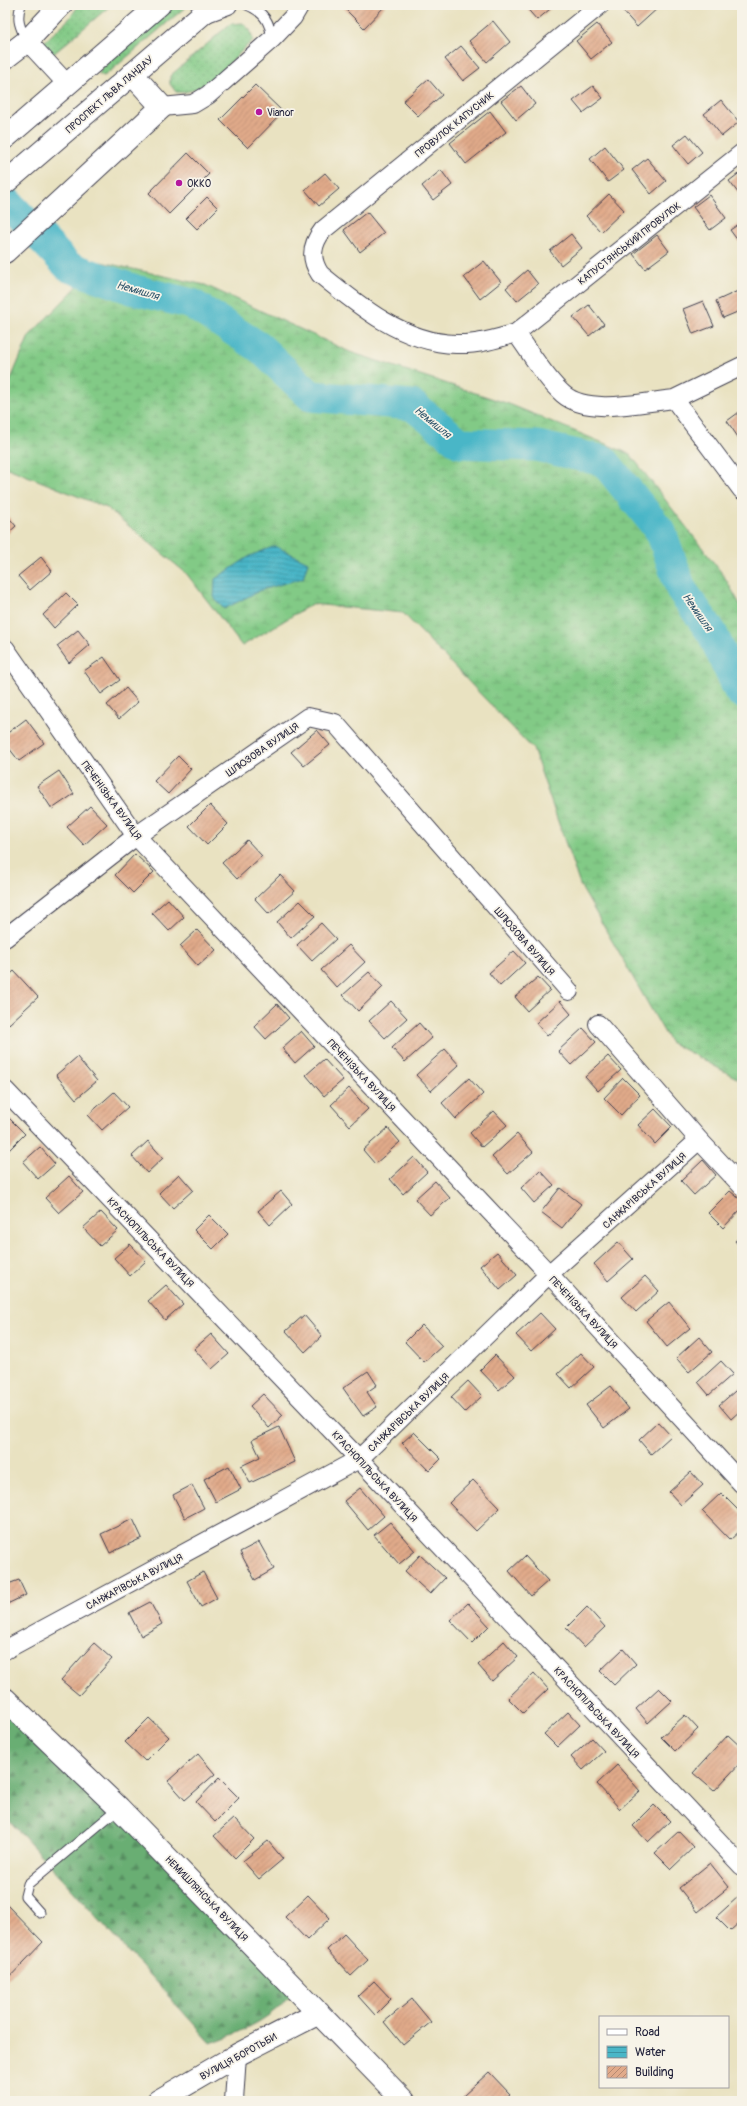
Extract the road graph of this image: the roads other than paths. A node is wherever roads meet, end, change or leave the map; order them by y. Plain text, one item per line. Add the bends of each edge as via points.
1 (21, 5) edge
2 (61, 5) edge
3 (159, 5) edge
4 (228, 5) edge
5 (248, 5) edge
6 (300, 5) edge
7 (600, 5) edge
8 (207, 10) edge
9 (272, 39) junction
10 (27, 41) junction
11 (5, 58) edge
12 (132, 74) junction
13 (68, 85) junction
14 (162, 107) junction
15 (91, 110) junction
16 (7, 136) edge
17 (742, 153) edge
18 (5, 184) edge
19 (5, 252) edge
20 (516, 333) junction
21 (742, 366) edge
22 (674, 399) junction
23 (742, 490) edge
24 (5, 648) edge
25 (136, 836) junction
26 (5, 938) edge
27 (569, 991) dead end
28 (598, 1024) dead end
29 (5, 1090) edge
30 (699, 1140) junction
31 (742, 1186) edge
32 (549, 1274) junction
33 (360, 1459) junction
34 (742, 1484) edge
35 (5, 1650) edge
36 (5, 1699) edge
37 (119, 1808) junction
38 (742, 1866) edge
39 (40, 1913) dead end
40 (319, 2013) junction
41 (236, 2055) junction
42 (158, 2101) edge
43 (234, 2101) edge
44 (404, 2101) edge

1 - 10 lane via 18,14 19,26
2 - 10 street
3 - 13 street
4 - 8 street
5 - 9 lane via 266,18
6 - 9 street via 293,17
7 - 20 street, ПРОВУЛОК КАПУСНИК via 323,230 313,247 315,266 320,274 384,321 419,338 456,344
8 - 12 street, ПРОСПЕКТ ЛЬВА ЛАНДАУ
9 - 14 street via 208,95 193,104
10 - 11 street
10 - 13 street
12 - 14 street
12 - 15 street, ПРОСПЕКТ ЛЬВА ЛАНДАУ
13 - 15 street
13 - 16 street
14 - 19 street
15 - 18 street, ПРОСПЕКТ ЛЬВА ЛАНДАУ
17 - 20 street, КАПУСТЯНСЬКИЙ ПРОВУЛОК
20 - 22 street via 553,383 564,395 579,403 595,406
21 - 22 street
22 - 23 street
24 - 25 street, ПЕЧЕНІЗЬКА ВУЛИЦЯ
25 - 26 street, ШЛЮЗОВА ВУЛИЦЯ
25 - 27 street, ШЛЮЗОВА ВУЛИЦЯ via 308,718 335,723
25 - 32 street, ПЕЧЕНІЗЬКА ВУЛИЦЯ
28 - 30 street
29 - 33 street, КРАСНОПІЛЬСЬКА ВУЛИЦЯ
30 - 31 street
30 - 32 street, САНЖАРІВСЬКА ВУЛИЦЯ
32 - 33 street, САНЖАРІВСЬКА ВУЛИЦЯ
32 - 34 street, ПЕЧЕНІЗЬКА ВУЛИЦЯ
33 - 35 street, САНЖАРІВСЬКА ВУЛИЦЯ
33 - 38 street, КРАСНОПІЛЬСЬКА ВУЛИЦЯ
36 - 37 street, НЕМИШЛЯНСЬКА ВУЛИЦЯ
37 - 39 lane via 28,1884 25,1896
37 - 40 street, НЕМИШЛЯНСЬКА ВУЛИЦЯ
40 - 41 street, ВУЛИЦЯ БОРОТЬБИ
40 - 44 street, НЕМИШЛЯНСЬКА ВУЛИЦЯ
41 - 42 street, ВУЛИЦЯ БОРОТЬБИ
41 - 43 street

